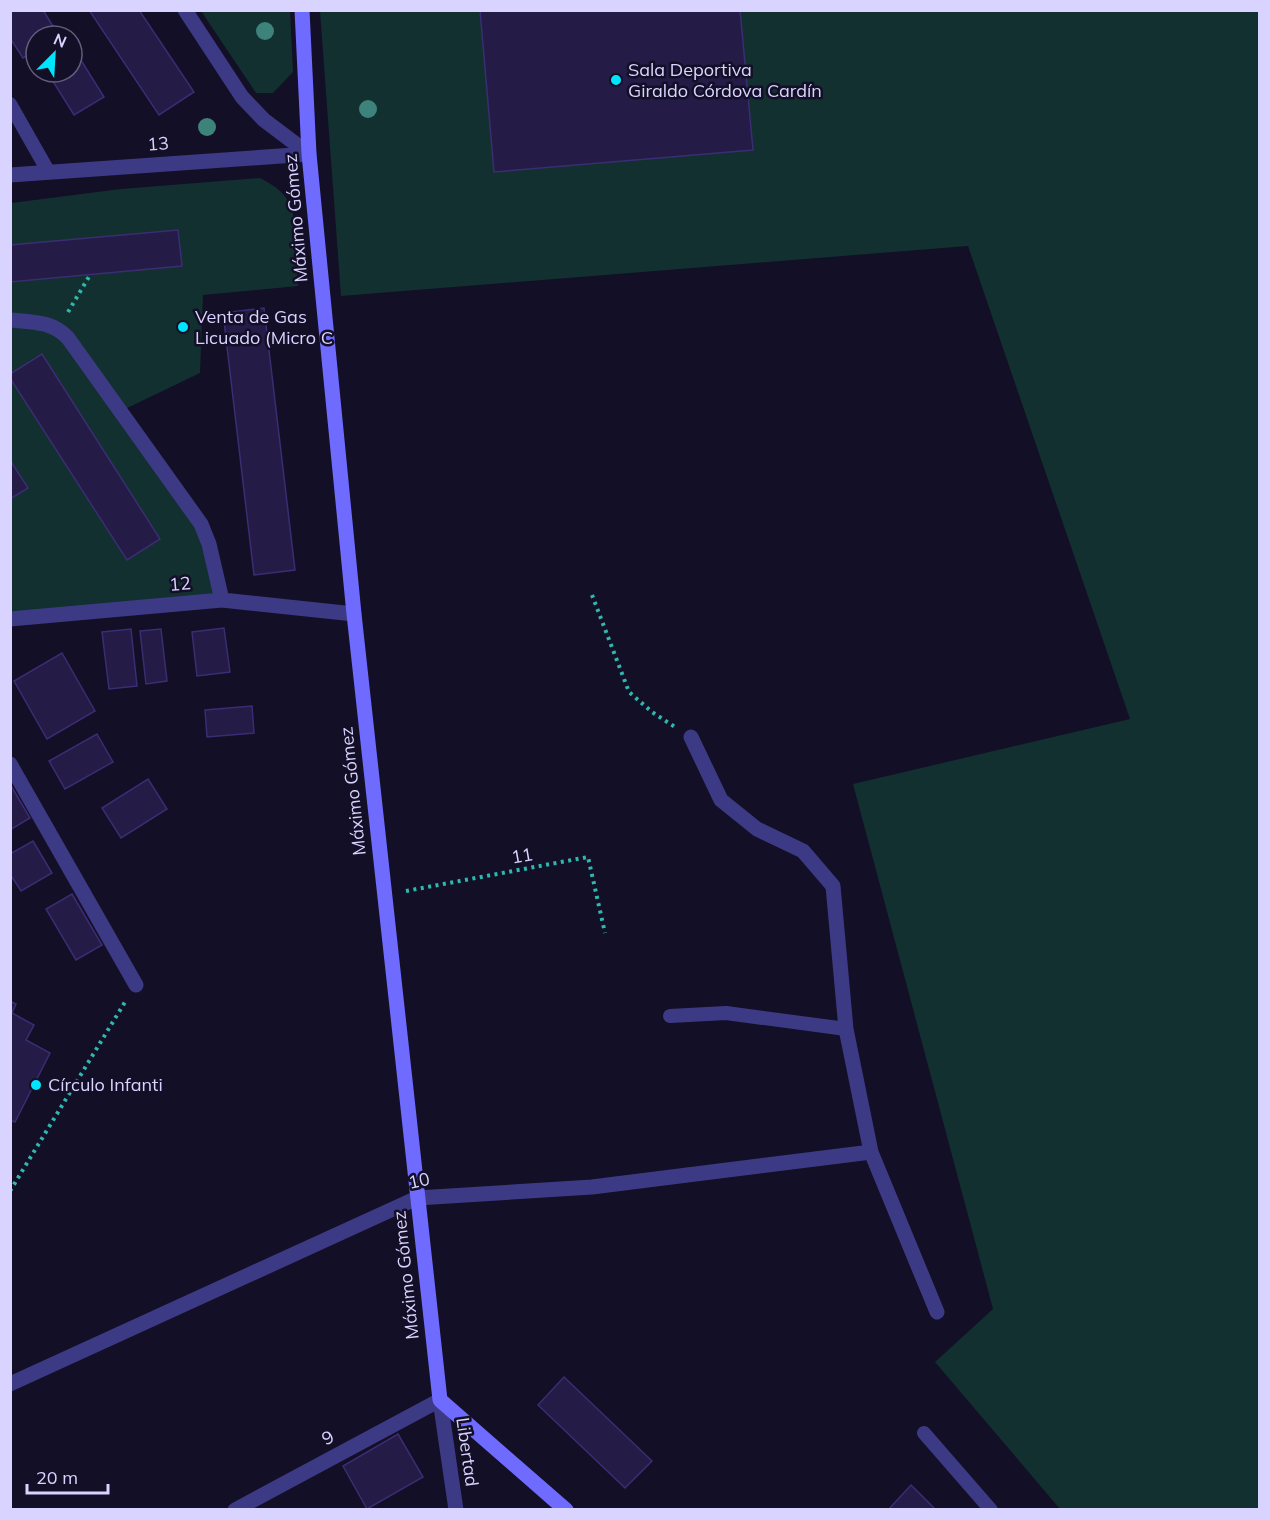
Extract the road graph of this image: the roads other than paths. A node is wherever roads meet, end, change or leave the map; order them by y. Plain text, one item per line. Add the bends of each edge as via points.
1 (185, 10) edge
2 (302, 10) edge
3 (10, 104) edge
4 (309, 154) junction
5 (48, 171) junction
6 (10, 175) edge
7 (10, 320) edge
8 (222, 600) junction
9 (354, 614) junction
10 (12, 615) edge
11 (691, 737) road end
12 (10, 764) edge
13 (136, 985) road end
14 (670, 1016) dead end
15 (846, 1029) junction
16 (871, 1152) junction
17 (417, 1198) junction
18 (938, 1312) dead end
19 (10, 1384) edge
20 (440, 1400) junction
21 (924, 1433) dead end
22 (235, 1509) edge
23 (456, 1509) edge
24 (566, 1509) edge
25 (991, 1509) edge

1 - 4 street via 242,97 264,120
2 - 4 main road, Máximo Gómez
3 - 5 lane
4 - 5 street, 13
4 - 9 main road, Máximo Gómez
5 - 6 street, 13
7 - 8 street via 43,323 58,328 68,338 201,524
8 - 9 street, 12
8 - 10 street, 12
9 - 17 main road, Máximo Gómez
11 - 15 street via 721,800 757,829 803,851 833,886
12 - 13 street
14 - 15 lane via 726,1013
15 - 16 street
16 - 17 street, 10 via 592,1187
16 - 18 street
17 - 19 street, 10
17 - 20 main road, Máximo Gómez
20 - 22 street, 9
20 - 23 street, Libertad
20 - 24 main road
21 - 25 lane

